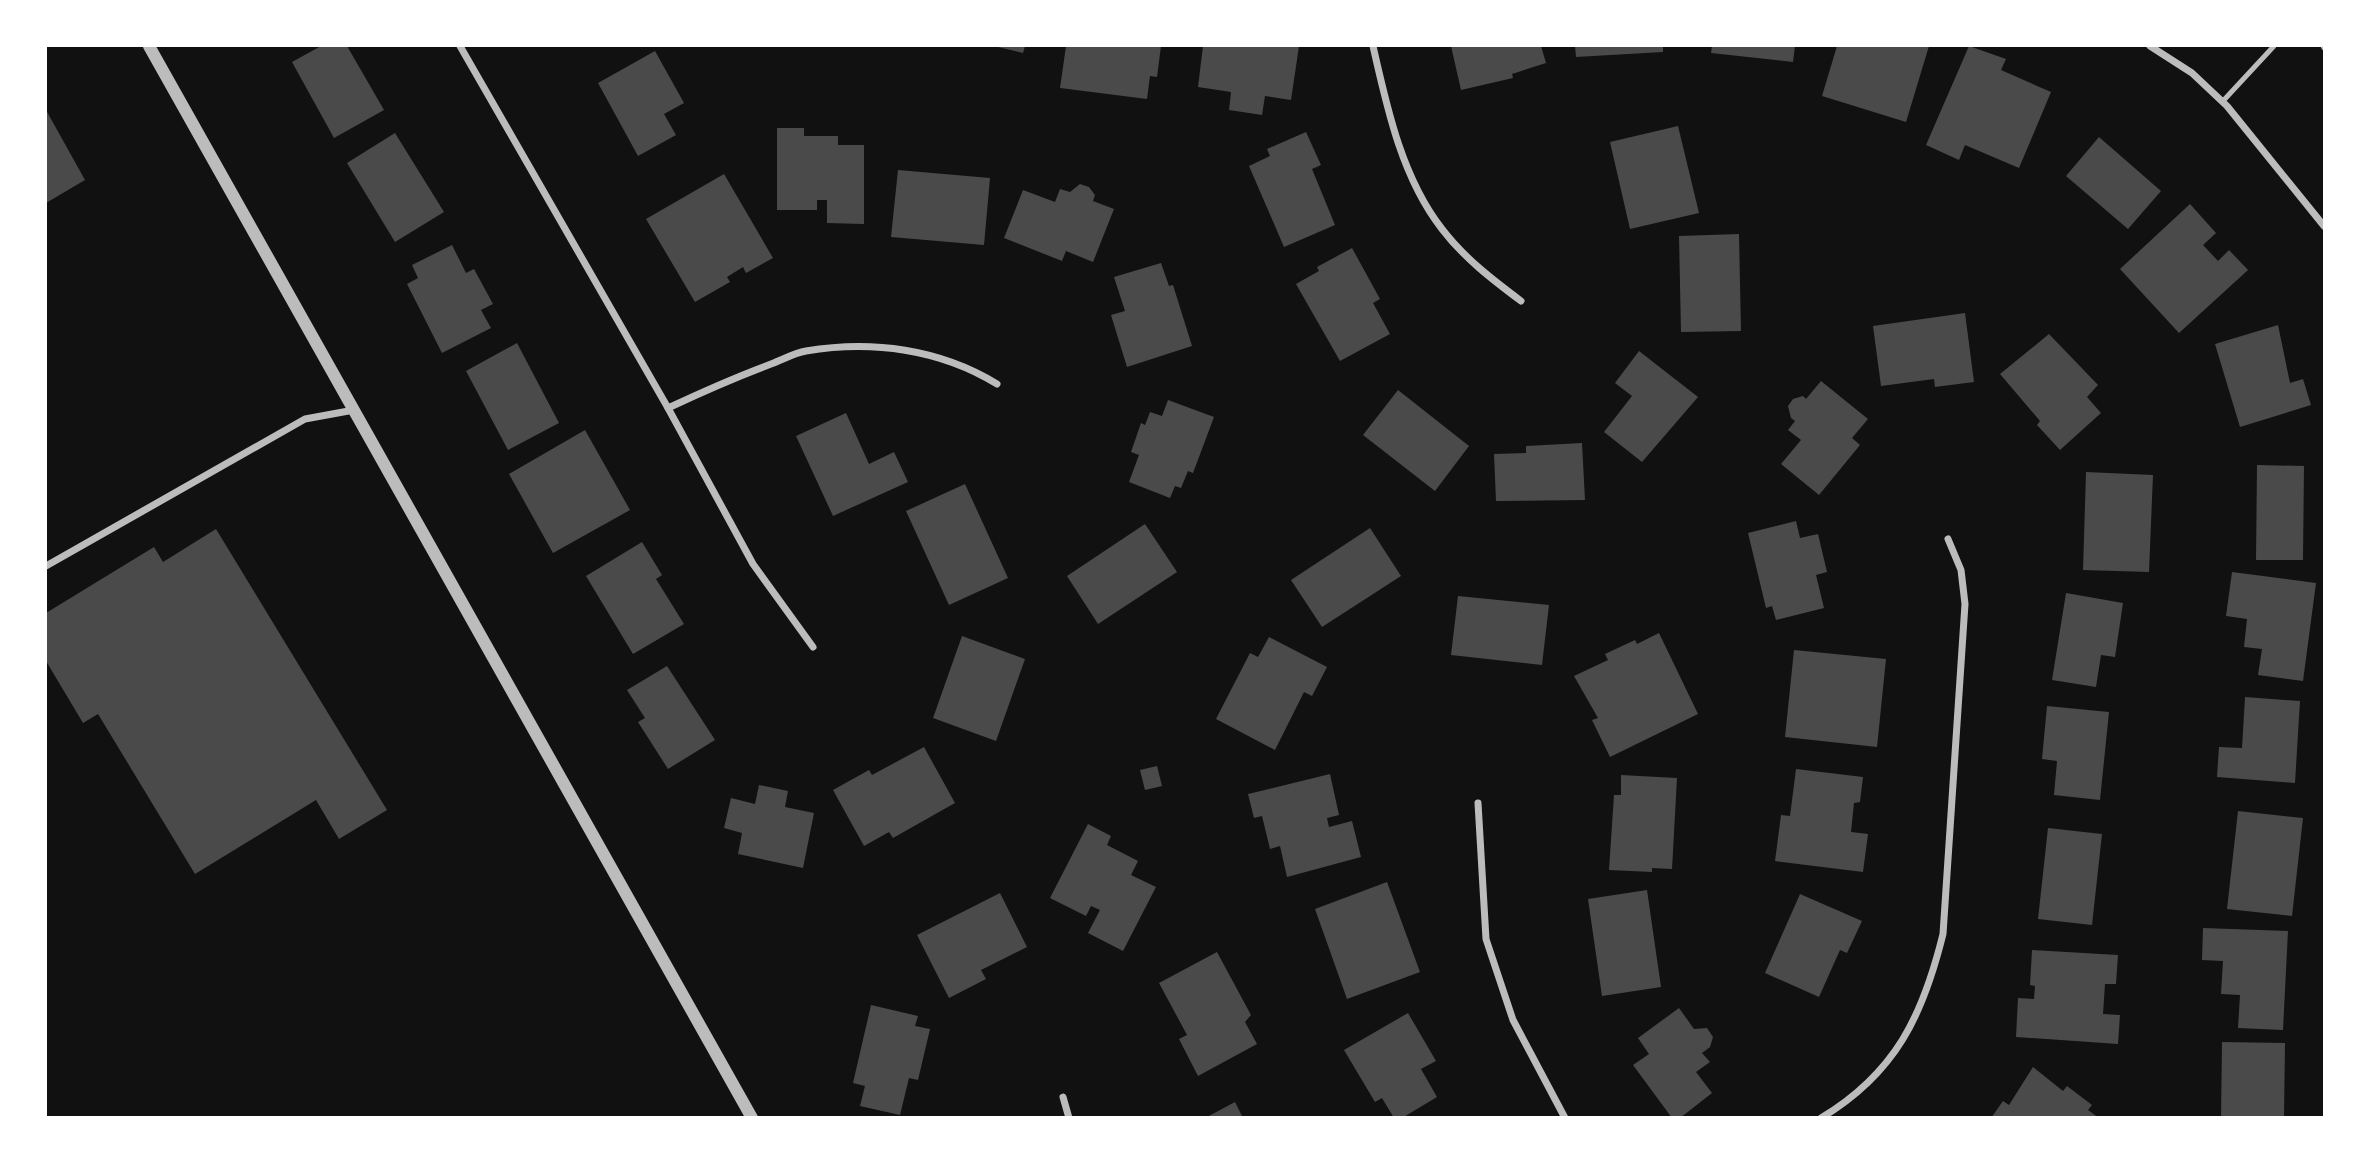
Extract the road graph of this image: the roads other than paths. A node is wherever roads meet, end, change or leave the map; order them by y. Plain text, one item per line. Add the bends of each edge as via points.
1 (149, 46) edge
2 (460, 46) edge
3 (1373, 46) edge
4 (2150, 46) edge
5 (2274, 46) edge
6 (2222, 101) junction
7 (2325, 226) edge
8 (1521, 301) dead end
9 (997, 384) dead end
10 (668, 408) junction
11 (354, 410) junction
12 (1948, 539) dead end
13 (46, 566) edge
14 (813, 647) dead end
15 (1478, 803) dead end
16 (1063, 1097) dead end
17 (752, 1118) edge
18 (1069, 1118) edge
19 (1564, 1118) edge
20 (1821, 1118) edge

1 - 11 street
2 - 10 street
3 - 8 street via 1390,123 1423,197 1441,228 1485,273
4 - 6 street via 2192,73
5 - 6 lane
6 - 7 street
9 - 10 street via 978,372 916,350 859,347 804,351
10 - 14 street via 753,564
11 - 13 street via 305,419
11 - 17 street
12 - 20 street via 1961,570 1965,604 1943,934 1930,984 1910,1031 1881,1068
15 - 19 street via 1486,939 1513,1020
16 - 18 street

